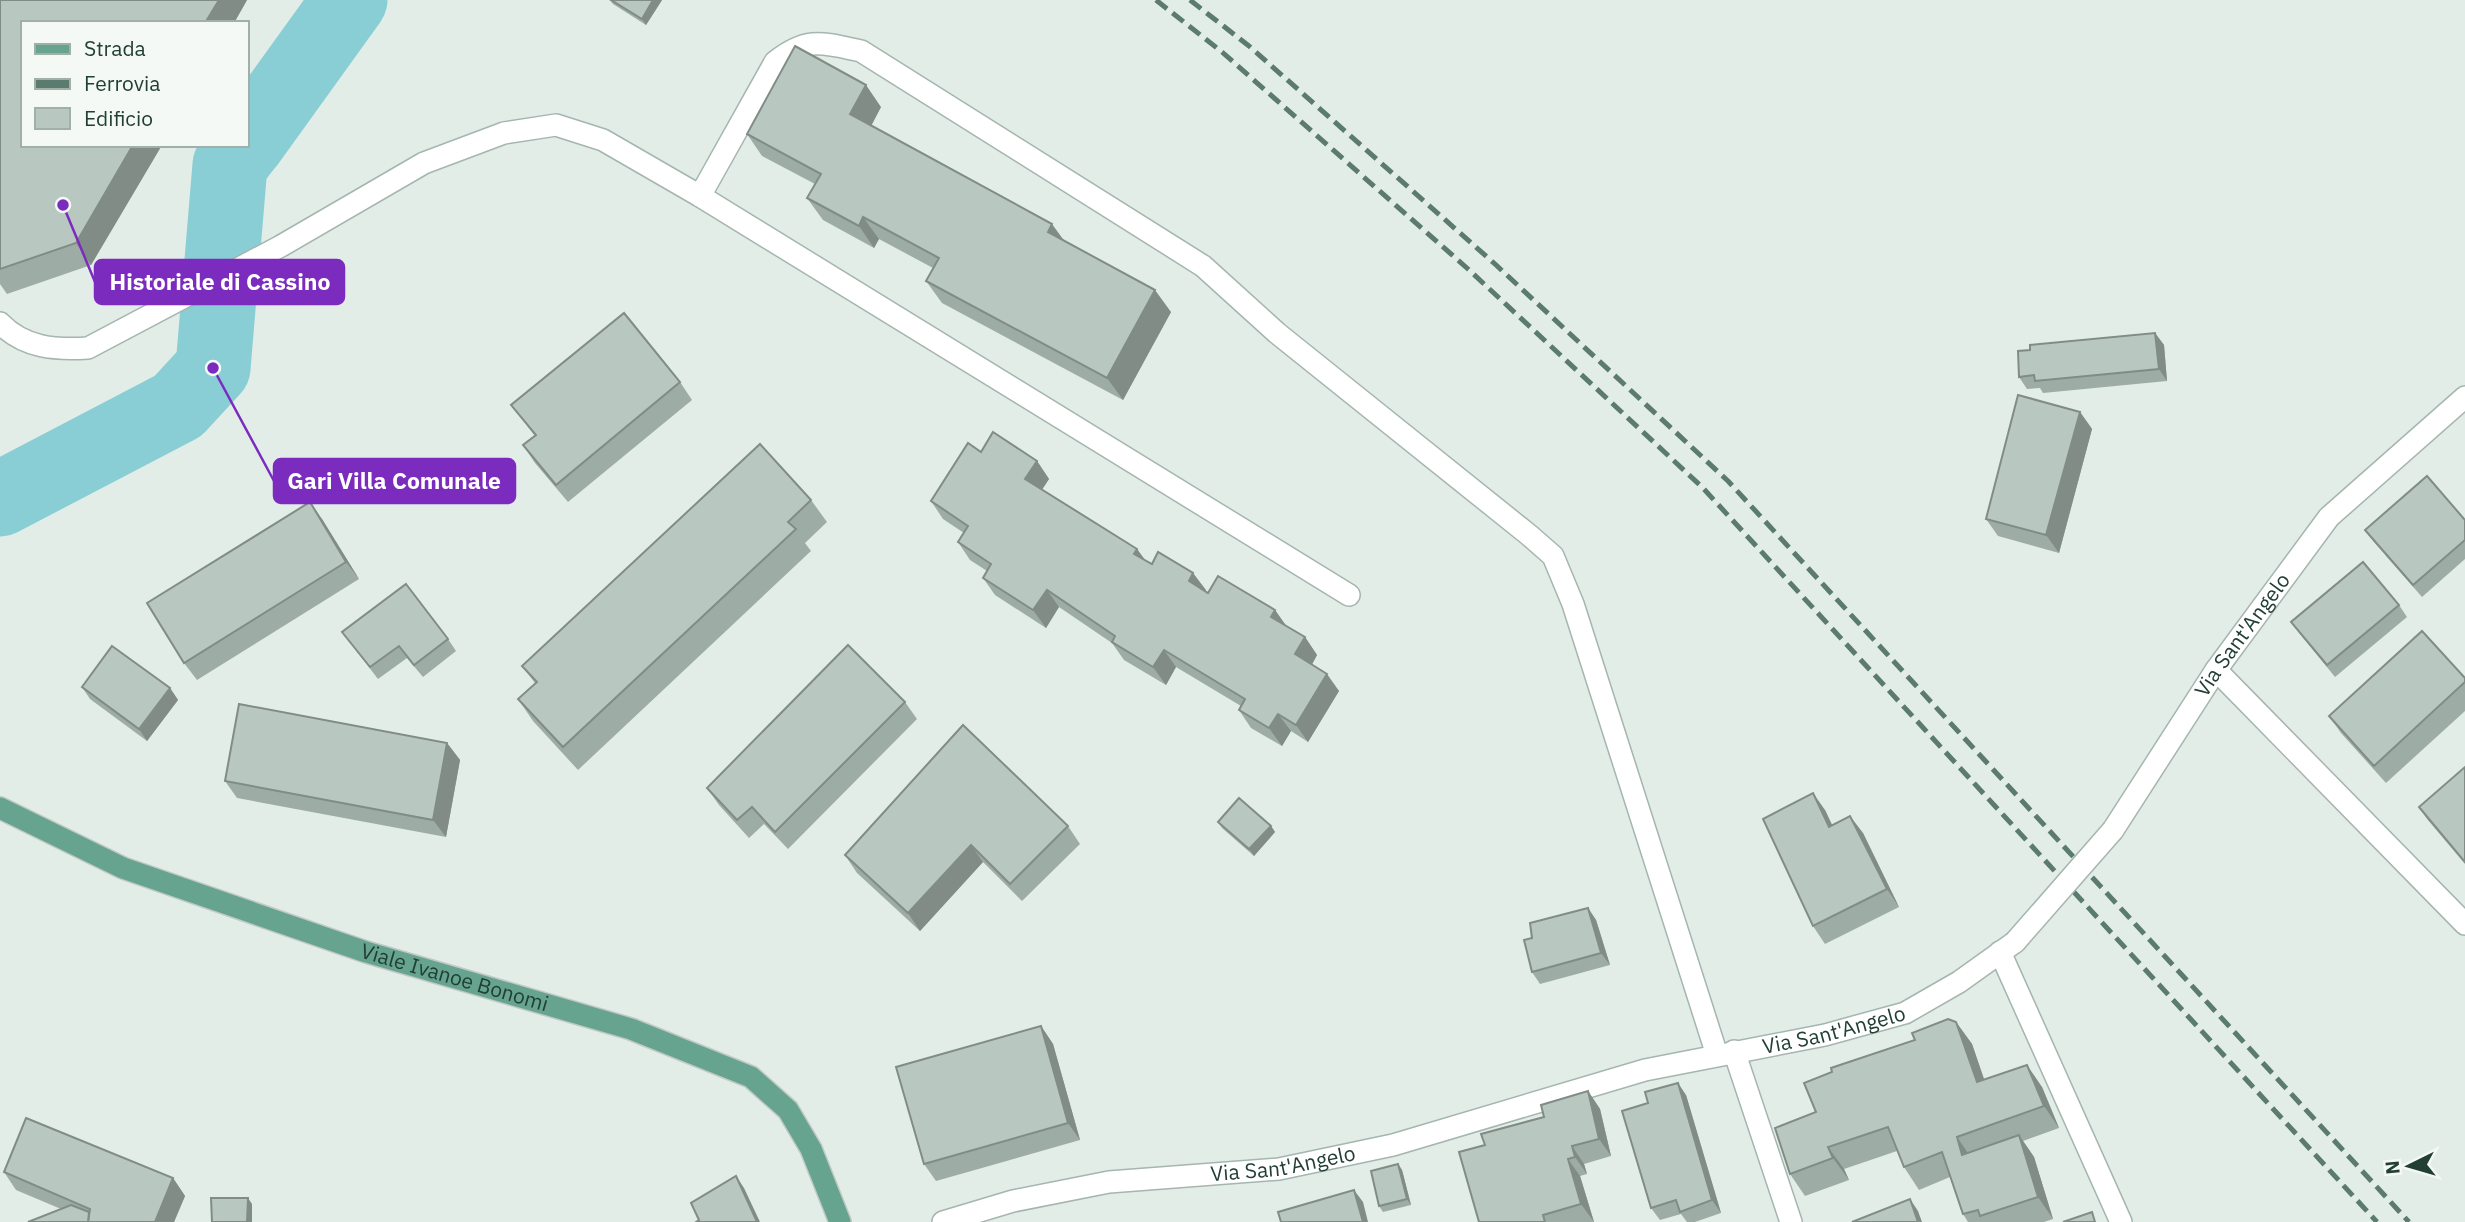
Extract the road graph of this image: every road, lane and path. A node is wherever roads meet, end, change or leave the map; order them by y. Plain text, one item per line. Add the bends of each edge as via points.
1 (700, 195) junction
2 (0, 323) edge
3 (2465, 397) edge
4 (1349, 596) dead end
5 (2216, 670) junction
6 (0, 808) edge
7 (2465, 924) edge
8 (2007, 947) junction
9 (1725, 1053) junction
10 (840, 1222) edge
11 (943, 1222) edge
12 (1791, 1222) edge
13 (2121, 1222) edge

1 - 2 street via 603,140 556,125 504,133 424,163 281,246 88,348 52,350 12,335
1 - 4 street
1 - 9 street via 775,62 794,47 817,41 861,51 1203,267 1277,333 1553,556
3 - 5 street, Via Sant'Angelo via 2329,517
5 - 7 street
5 - 8 street, Via Sant'Angelo, bridge via 2113,830
6 - 10 main road, Viale Ivanoe Bonomi via 123,868 366,952 631,1029 751,1077 788,1110 811,1149
8 - 9 street, Via Sant'Angelo via 1905,1013 1825,1035
8 - 13 street
9 - 11 street, Via Sant'Angelo via 1645,1070 1393,1144 1279,1168 1109,1182 1013,1201
9 - 12 street

